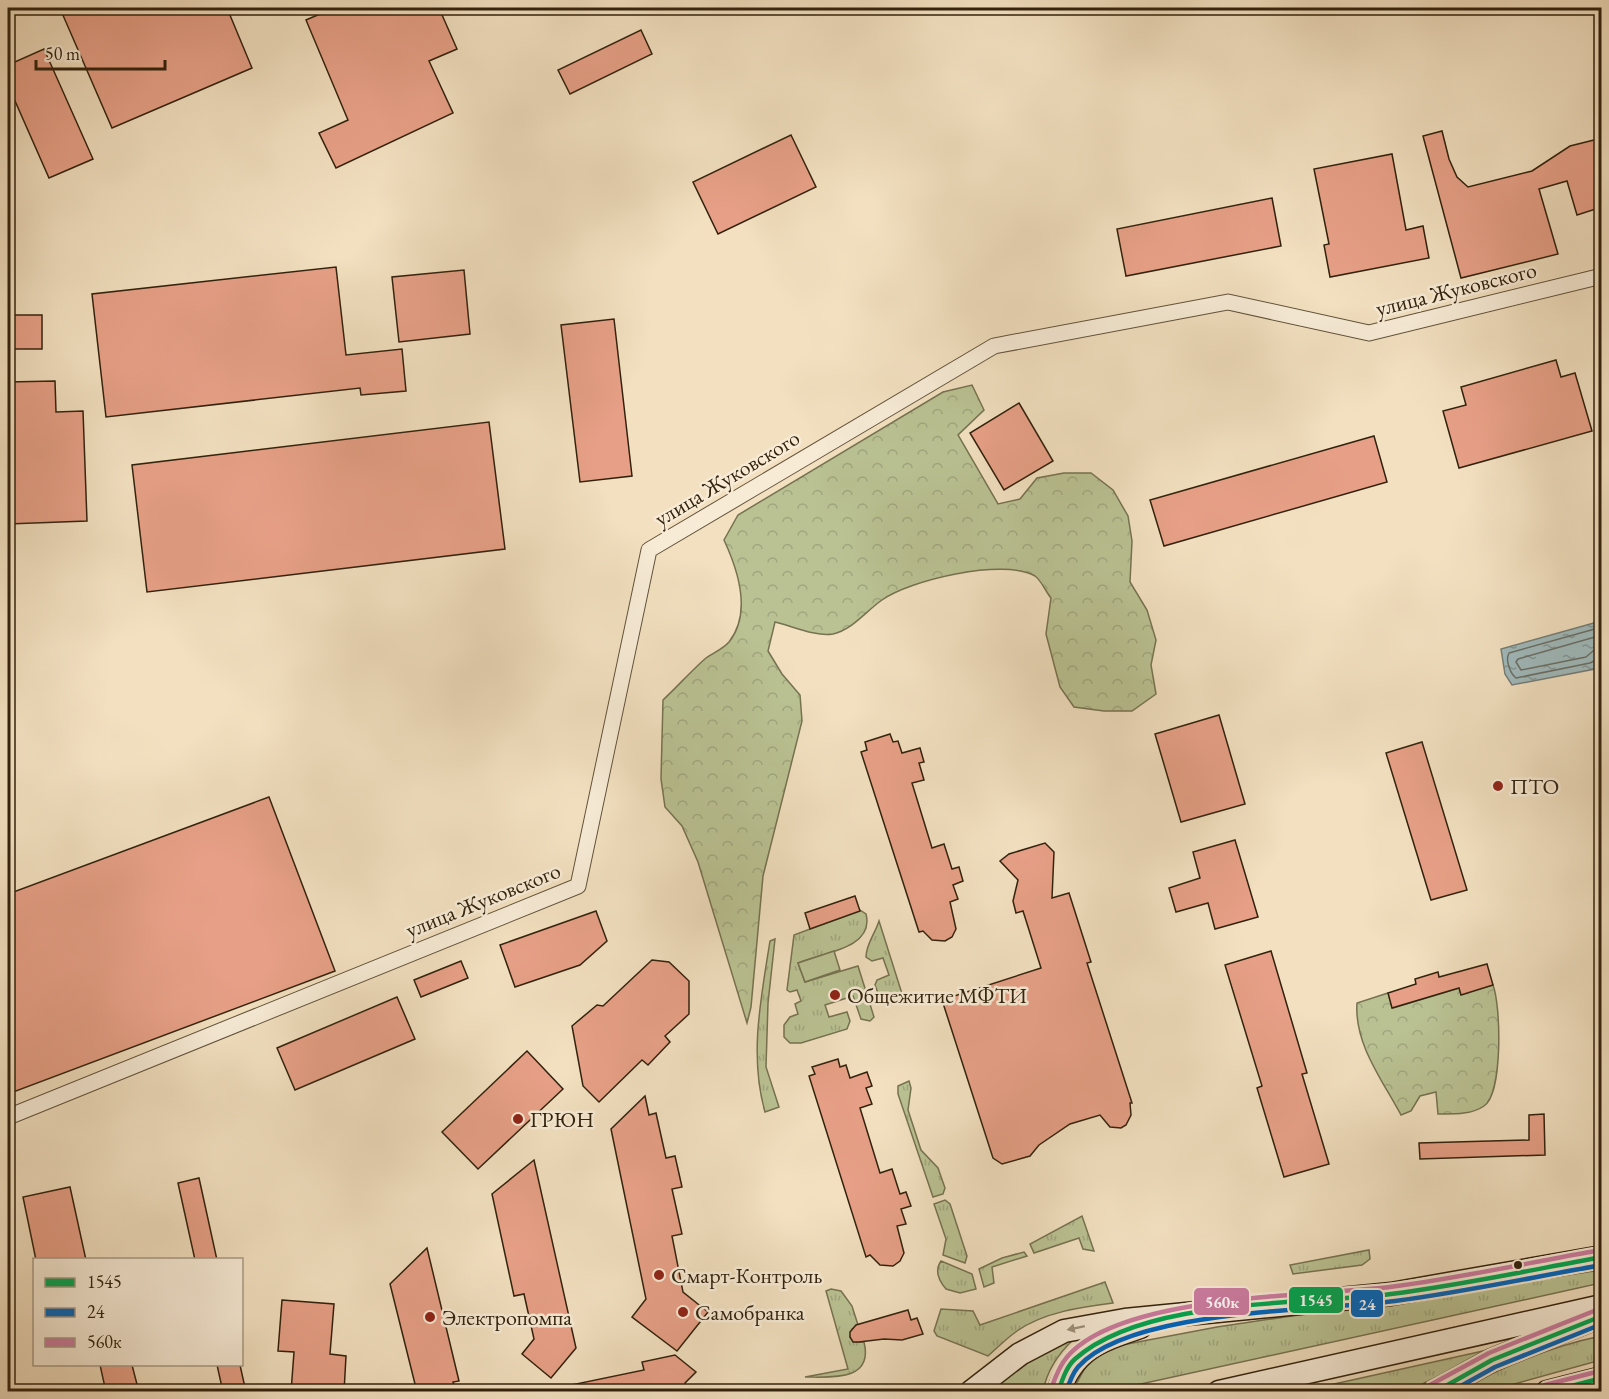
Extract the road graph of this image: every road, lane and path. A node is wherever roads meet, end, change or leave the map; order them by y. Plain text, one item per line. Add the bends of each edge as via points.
1 (1602, 276) edge
2 (8, 1117) edge
3 (1602, 1257) edge
4 (1602, 1306) edge
5 (1176, 1316) junction
6 (1602, 1316) edge
7 (1602, 1378) edge
8 (971, 1392) edge
9 (1058, 1392) edge
10 (1219, 1392) edge
11 (1434, 1392) edge
12 (1547, 1392) edge

1 - 2 street, улица Жуковского via 1369,333 1228,302 994,346 649,550 578,886
3 - 5 main road via 1391,1294
4 - 10 main road
5 -> 8 main road via 1064,1331 1020,1354
5 - 9 main road via 1092,1347 1074,1360
6 - 11 main road via 1492,1360
7 - 12 main road

